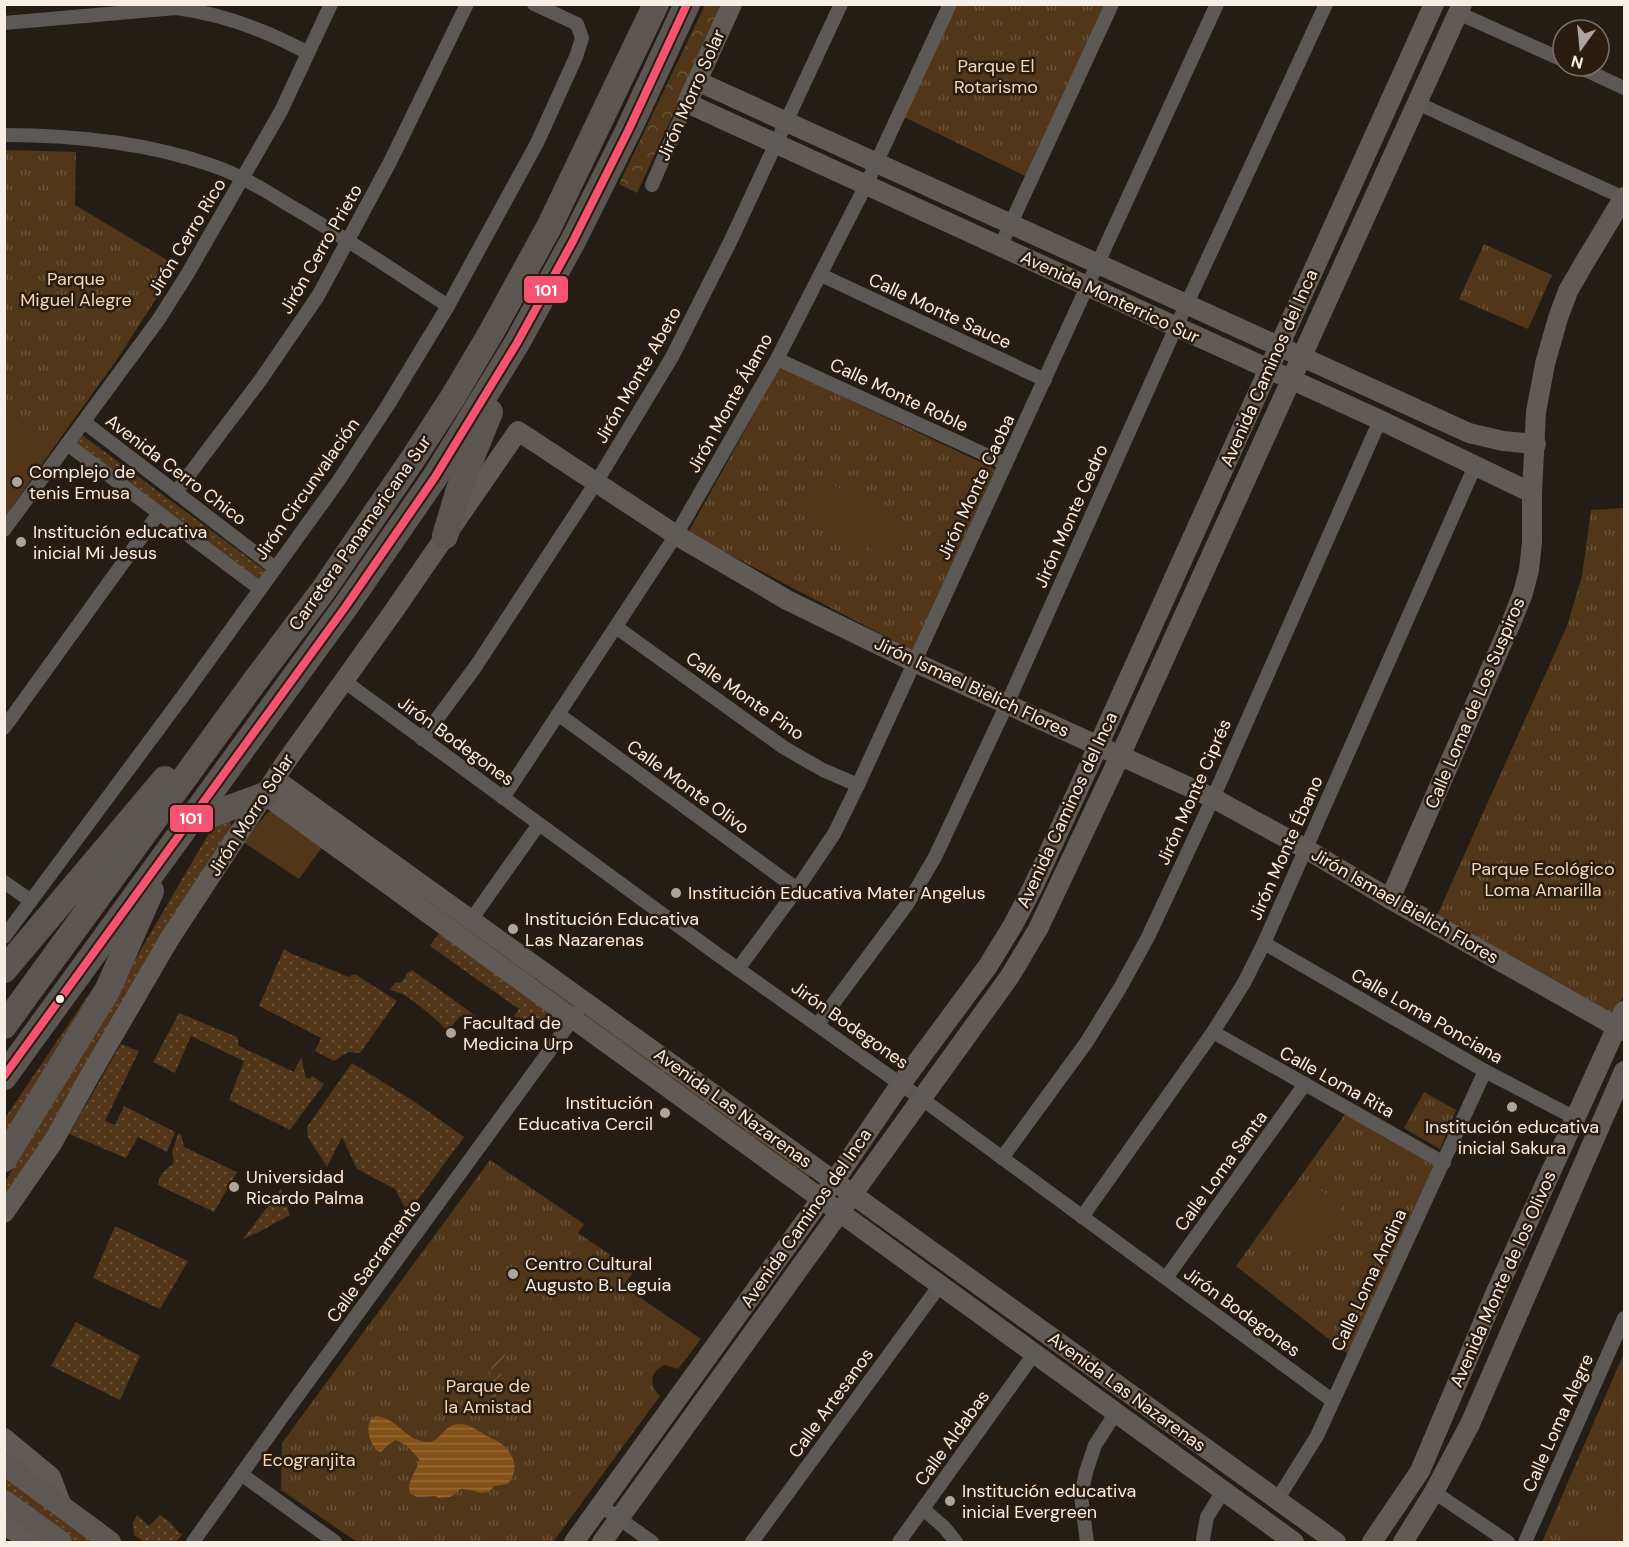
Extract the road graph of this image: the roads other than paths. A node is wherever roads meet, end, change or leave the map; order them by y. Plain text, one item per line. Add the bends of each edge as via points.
1 (331, 4) edge
2 (467, 4) edge
3 (534, 4) edge
4 (656, 4) edge
5 (687, 4) edge
6 (732, 4) edge
7 (842, 4) edge
8 (950, 4) edge
9 (1112, 4) edge
10 (1217, 4) edge
11 (1326, 4) edge
12 (1434, 4) edge
13 (1460, 9) edge
14 (4, 23) edge
15 (309, 53) junction
16 (1551, 54) edge
17 (1603, 78) edge
18 (697, 81) junction
19 (1624, 88) edge
20 (687, 103) junction
21 (1417, 103) junction
22 (788, 122) junction
23 (4, 135) edge
24 (777, 144) junction
25 (876, 162) junction
26 (243, 178) junction
27 (652, 185) dead end
28 (866, 185) junction
29 (1624, 198) edge
30 (1011, 224) junction
31 (349, 240) junction
32 (1000, 247) junction
33 (1098, 264) junction
34 (821, 275) junction
35 (1088, 287) junction
36 (1187, 304) junction
37 (448, 306) junction
38 (1176, 327) junction
39 (517, 343) junction
40 (1279, 346) junction
41 (1302, 356) junction
42 (777, 359) junction
43 (1269, 369) junction
44 (1045, 380) junction
45 (1291, 380) junction
46 (1380, 420) junction
47 (84, 422) junction
48 (518, 431) joint
49 (67, 444) junction
50 (1536, 444) junction
51 (1006, 464) junction
52 (1475, 466) junction
53 (597, 481) junction
54 (176, 492) junction
55 (1532, 493) junction
56 (159, 513) junction
57 (4, 530) edge
58 (676, 535) junction
59 (445, 536) junction
60 (275, 568) junction
61 (260, 589) junction
62 (616, 627) junction
63 (914, 662) junction
64 (255, 681) junction
65 (344, 681) junction
66 (1007, 704) junction
67 (558, 714) junction
68 (4, 728) edge
69 (422, 739) junction
70 (1098, 745) junction
71 (1120, 755) junction
72 (858, 785) junction
73 (270, 787) junction
74 (503, 798) junction
75 (1213, 798) junction
76 (188, 823) junction
77 (539, 824) junction
78 (172, 844) junction
79 (1306, 849) junction
80 (4, 882) edge
81 (797, 889) junction
82 (1390, 899) junction
83 (31, 901) junction
84 (471, 920) junction
85 (4, 937) edge
86 (1264, 943) junction
87 (738, 969) junction
88 (4, 970) edge
89 (586, 1002) junction
90 (573, 1019) junction
91 (1622, 1023) edge
92 (818, 1024) junction
93 (4, 1026) edge
94 (1213, 1032) junction
95 (1485, 1071) junction
96 (1624, 1071) edge
97 (4, 1077) edge
98 (901, 1084) junction
99 (1305, 1084) junction
100 (922, 1100) junction
101 (1575, 1118) junction
102 (1002, 1158) junction
103 (4, 1159) edge
104 (1444, 1162) junction
105 (834, 1181) junction
106 (853, 1195) junction
107 (821, 1199) junction
108 (4, 1213) edge
109 (840, 1213) junction
110 (1082, 1217) junction
111 (1166, 1278) junction
112 (940, 1286) junction
113 (1624, 1318) edge
114 (1034, 1354) junction
115 (1334, 1401) junction
116 (1115, 1414) junction
117 (4, 1438) edge
118 (4, 1464) edge
119 (241, 1474) junction
120 (1223, 1491) junction
121 (1434, 1492) junction
122 (1276, 1500) junction
123 (4, 1501) edge
124 (600, 1505) junction
125 (62, 1506) junction
126 (923, 1509) junction
127 (619, 1519) junction
128 (4, 1525) edge
129 (33, 1542) edge
130 (61, 1542) edge
131 (110, 1542) edge
132 (193, 1542) edge
133 (335, 1542) edge
134 (574, 1542) edge
135 (602, 1542) edge
136 (652, 1542) edge
137 (752, 1542) edge
138 (899, 1542) edge
139 (956, 1542) edge
140 (1087, 1542) edge
141 (1203, 1542) edge
142 (1294, 1542) edge
143 (1336, 1542) edge
144 (1372, 1542) edge
145 (1402, 1542) edge
146 (1508, 1542) edge
147 (1525, 1542) edge

1 - 15 street, Jirón Cerro Rico
2 - 31 street, Jirón Cerro Prieto
3 - 37 street, Jirón Circunvalación via 577,24 582,38 537,143
4 - 64 highway, Carretera Panamericana Sur via 549,227 453,397 324,589
5 - 39 highway, Carretera Panamericana Sur via 573,242
6 - 18 street, Jirón Morro Solar
7 - 22 street, Jirón Monte Abeto
8 - 25 street, Jirón Monte Álamo
9 - 30 street
10 - 33 street, Jirón Monte Caoba
11 - 36 street, Jirón Monte Cedro
12 - 40 street, Avenida Caminos del Inca
13 - 16 street
13 - 21 street, Avenida Caminos del Inca
14 - 15 street via 176,8 229,18
15 - 26 street, Jirón Cerro Rico
17 - 19 street
18 - 20 street, Jirón Morro Solar
18 - 22 street, Avenida Monterrico Sur
20 - 24 street, Avenida Monterrico Sur
20 - 27 street, Jirón Morro Solar
21 - 29 street
21 - 41 street, Avenida Caminos del Inca
22 - 24 street, Jirón Monte Abeto
22 - 25 street, Avenida Monterrico Sur
23 - 26 street via 113,142 212,165
24 - 28 street, Avenida Monterrico Sur
24 - 53 street, Jirón Monte Abeto via 672,357
25 - 28 street, Jirón Monte Álamo
25 - 30 street, Avenida Monterrico Sur
26 - 31 street
26 - 47 street, Jirón Cerro Rico via 159,319
28 - 32 street, Avenida Monterrico Sur
28 - 34 street, Jirón Monte Álamo
29 - 50 street, Calle Loma de Los Suspiros via 1568,291 1558,318 1541,379
30 - 32 street
30 - 33 street, Avenida Monterrico Sur
31 - 37 street
31 - 54 street, Jirón Cerro Prieto via 318,296 259,382
32 - 35 street, Avenida Monterrico Sur
33 - 35 street, Jirón Monte Caoba
33 - 36 street, Avenida Monterrico Sur
34 - 42 street, Jirón Monte Álamo
34 - 44 street, Calle Monte Sauce
35 - 38 street, Avenida Monterrico Sur
35 - 44 street, Jirón Monte Caoba
36 - 38 street, Jirón Monte Cedro
36 - 40 street, Avenida Monterrico Sur
37 - 60 street, Jirón Circunvalación via 339,480
38 - 43 street, Avenida Monterrico Sur
38 - 66 street, Jirón Monte Cedro
39 - 59 highway via 459,489
39 - 76 highway, Carretera Panamericana Sur via 397,532
40 - 41 street, Avenida Monterrico Sur
40 - 43 street, Avenida Caminos del Inca
41 - 45 street, Avenida Caminos del Inca
41 - 50 street, Avenida Monterrico Sur via 1470,433
42 - 51 street, Calle Monte Roble
42 - 58 street, Jirón Monte Álamo
43 - 45 street, Avenida Monterrico Sur
43 - 70 street, Avenida Caminos del Inca
44 - 51 street, Jirón Monte Caoba
45 - 46 street, Avenida Monterrico Sur
45 - 71 street, Avenida Caminos del Inca
46 - 52 street, Avenida Monterrico Sur
46 - 75 street, Jirón Monte Ciprés
47 - 49 street, Jirón Cerro Rico
47 - 54 street, Avenida Cerro Chico
48 - 53 street, Jirón Ismael Bielich Flores
48 - 59 street, Jirón Morro Solar
49 - 56 street
49 - 57 street, Jirón Cerro Rico
50 - 55 street, Calle Loma de Los Suspiros
51 - 63 street, Jirón Monte Caoba
52 - 55 street, Avenida Monterrico Sur
52 - 79 street, Jirón Monte Ébano
53 - 58 street, Jirón Ismael Bielich Flores
53 - 69 street, Jirón Monte Abeto via 476,666
54 - 60 street, Avenida Cerro Chico
55 - 82 street, Calle Loma de Los Suspiros via 1532,542 1523,593
56 - 61 street
56 - 68 street
58 - 62 street, Jirón Monte Álamo
58 - 63 street, Jirón Ismael Bielich Flores via 787,600
59 - 65 street, Jirón Morro Solar
60 - 61 street, Jirón Circunvalación
61 - 83 street, Jirón Circunvalación
62 - 67 street, Jirón Monte Álamo
62 - 72 street, Calle Monte Pino via 783,747
63 - 66 street, Jirón Ismael Bielich Flores
63 - 72 street, Jirón Monte Caoba
64 - 88 highway via 159,786
64 - 93 highway, Carretera Panamericana Sur
65 - 69 street, Jirón Bodegones
65 - 73 street, Jirón Morro Solar
66 - 70 street, Jirón Ismael Bielich Flores
66 - 92 street, Jirón Monte Cedro via 930,867
67 - 74 street, Jirón Monte Álamo
67 - 81 street, Calle Monte Olivo
69 - 74 street, Jirón Bodegones
70 - 71 street, Jirón Ismael Bielich Flores
70 - 98 street, Avenida Caminos del Inca via 1013,925 988,966
71 - 75 street, Jirón Ismael Bielich Flores
71 - 100 street, Avenida Caminos del Inca via 1038,929 1010,976
72 - 81 street, Jirón Monte Caoba via 834,834
73 - 76 highway
73 - 84 street, Avenida Las Nazarenas
73 - 90 street, Avenida Las Nazarenas
73 - 108 street, Jirón Morro Solar via 170,939 53,1142
74 - 77 street, Jirón Bodegones
75 - 79 street, Jirón Ismael Bielich Flores
75 - 102 street, Jirón Monte Ciprés via 1120,988 1086,1043
76 - 78 highway, Carretera Panamericana Sur
77 - 84 street
77 - 87 street, Jirón Bodegones
78 - 97 highway, Carretera Panamericana Sur
78 - 103 highway via 107,991
79 - 82 street, Jirón Ismael Bielich Flores
79 - 86 street, Jirón Monte Ébano
80 - 83 street
81 - 87 street, Jirón Monte Caoba
82 - 91 street, Jirón Ismael Bielich Flores
83 - 85 street, Jirón Circunvalación
84 - 89 street, Avenida Las Nazarenas
86 - 94 street, Jirón Monte Ébano
86 - 95 street, Calle Loma Ponciana
87 - 92 street, Jirón Bodegones
89 - 90 street, Calle Sacramento
89 - 105 street, Avenida Las Nazarenas
90 - 107 street, Avenida Las Nazarenas
90 - 119 street, Calle Sacramento
91 - 101 street, Avenida Monte de los Olivos
92 - 98 street, Jirón Bodegones
94 - 99 street, Calle Loma Rita
94 - 110 street, Jirón Monte Ébano
95 - 101 street, Calle Loma Ponciana
95 - 104 street, Calle Loma Andina
96 - 121 street, Avenida Monte de los Olivos via 1470,1424
98 - 100 street, Jirón Bodegones
98 - 105 street, Avenida Caminos del Inca
99 - 104 street, Calle Loma Rita
99 - 111 street, Calle Loma Santa
100 - 102 street, Jirón Bodegones
100 - 106 street, Avenida Caminos del Inca
101 - 144 street, Avenida Monte de los Olivos via 1420,1471
102 - 110 street, Jirón Bodegones
104 - 115 street, Calle Loma Andina
105 - 106 street, Avenida Las Nazarenas
105 - 107 street, Avenida Caminos del Inca
106 - 109 street, Avenida Caminos del Inca
106 - 122 street, Avenida Las Nazarenas
107 - 109 street, Avenida Las Nazarenas
107 - 124 street, Avenida Caminos del Inca
109 - 112 street, Avenida Las Nazarenas
109 - 127 street, Avenida Caminos del Inca
110 - 111 street, Jirón Bodegones
111 - 115 street, Jirón Bodegones
112 - 114 street, Avenida Las Nazarenas
112 - 137 street, Calle Artesanos
113 - 147 street, Calle Loma Alegre
114 - 116 street, Avenida Las Nazarenas
114 - 126 street, Calle Aldabas
115 - 122 street, Calle Loma Andina via 1317,1436
116 - 120 street, Avenida Las Nazarenas
116 - 140 street via 1095,1445 1086,1472 1081,1496
117 - 125 street via 51,1477
118 - 125 main road
119 - 132 street, Calle Sacramento
119 - 133 street
120 - 141 street via 1207,1517
120 - 142 street, Avenida Las Nazarenas
121 - 145 street, Avenida Monte de los Olivos
121 - 146 street
122 - 143 street, Avenida Las Nazarenas
123 - 130 main road
124 - 127 street
124 - 134 street, Avenida Caminos del Inca
125 - 131 main road
126 - 138 street, Calle Aldabas
126 - 139 street
127 - 135 street, Avenida Caminos del Inca
127 - 136 street
128 - 129 street

